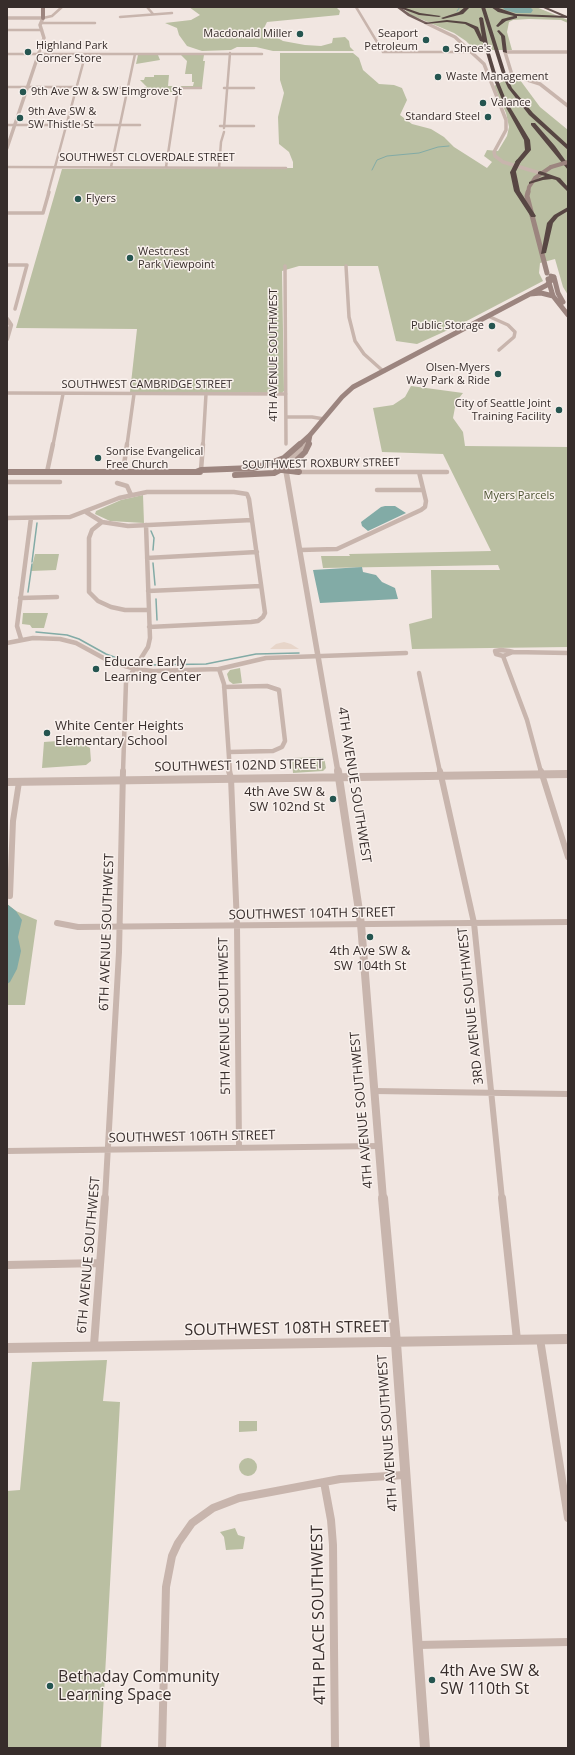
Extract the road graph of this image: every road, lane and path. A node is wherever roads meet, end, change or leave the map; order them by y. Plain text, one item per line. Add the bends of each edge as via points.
1 (43, 7) edge
2 (62, 7) edge
3 (147, 7) edge
4 (356, 7) edge
5 (399, 7) edge
6 (468, 7) edge
7 (483, 7) edge
8 (492, 8) edge
9 (547, 8) edge
10 (478, 10) dead end
11 (172, 13) dead end
12 (153, 14) junction
13 (453, 15) junction
14 (531, 15) junction
15 (567, 16) edge
16 (120, 17) dead end
17 (7, 18) edge
18 (43, 18) junction
19 (495, 19) dead end
20 (424, 22) junction
21 (41, 23) junction
22 (95, 24) dead end
23 (435, 24) junction
24 (498, 28) junction
25 (7, 30) edge
26 (42, 30) junction
27 (497, 49) junction
28 (487, 50) junction
29 (472, 52) junction
30 (505, 52) junction
31 (568, 52) edge
32 (230, 53) junction
33 (7, 54) edge
34 (39, 54) junction
35 (135, 54) junction
36 (262, 54) dead end
37 (85, 56) dead end
38 (496, 80) junction
39 (7, 87) edge
40 (28, 87) junction
41 (77, 87) junction
42 (104, 87) dead end
43 (127, 88) junction
44 (201, 88) dead end
45 (226, 88) junction
46 (254, 88) dead end
47 (514, 105) dead end
48 (568, 106) edge
49 (522, 114) dead end
50 (7, 125) edge
51 (15, 125) junction
52 (66, 125) junction
53 (120, 125) junction
54 (140, 125) dead end
55 (220, 126) dead end
56 (254, 126) dead end
57 (224, 127) junction
58 (224, 132) dead end
59 (7, 148) edge
60 (567, 150) edge
61 (568, 162) edge
62 (7, 167) edge
63 (55, 167) junction
64 (111, 167) junction
65 (166, 167) junction
66 (219, 168) junction
67 (286, 168) dead end
68 (568, 168) edge
69 (540, 173) junction
70 (560, 181) junction
71 (532, 183) junction
72 (568, 190) edge
73 (566, 210) edge
74 (7, 213) edge
75 (532, 216) junction
76 (543, 254) junction
77 (7, 265) edge
78 (285, 266) dead end
79 (346, 266) dead end
80 (547, 274) junction
81 (554, 277) junction
82 (546, 285) junction
83 (526, 295) junction
84 (556, 295) junction
85 (568, 307) edge
86 (15, 309) dead end
87 (498, 310) junction
88 (568, 314) edge
89 (488, 316) junction
90 (7, 319) edge
91 (474, 323) junction
92 (9, 325) edge
93 (7, 339) edge
94 (499, 350) dead end
95 (384, 371) junction
96 (7, 394) edge
97 (63, 394) junction
98 (134, 394) junction
99 (206, 394) junction
100 (286, 394) junction
101 (286, 417) junction
102 (324, 419) junction
103 (310, 434) junction
104 (286, 444) dead end
105 (241, 469) junction
106 (199, 471) junction
107 (287, 471) junction
108 (7, 472) edge
109 (47, 472) junction
110 (123, 472) junction
111 (299, 472) joint
112 (419, 472) junction
113 (447, 472) dead end
114 (7, 482) edge
115 (60, 482) dead end
116 (117, 483) dead end
117 (377, 490) dead end
118 (424, 490) junction
119 (131, 495) junction
120 (86, 512) junction
121 (7, 518) edge
122 (31, 518) junction
123 (252, 520) junction
124 (102, 522) junction
125 (146, 525) junction
126 (300, 550) junction
127 (257, 552) junction
128 (147, 558) junction
129 (262, 586) junction
130 (148, 592) junction
131 (57, 597) dead end
132 (20, 598) junction
133 (148, 610) junction
134 (149, 627) junction
135 (21, 639) junction
136 (7, 643) edge
137 (513, 652) junction
138 (406, 653) dead end
139 (568, 653) edge
140 (503, 656) junction
141 (319, 657) junction
142 (134, 669) junction
143 (219, 669) junction
144 (419, 673) dead end
145 (224, 687) junction
146 (229, 752) junction
147 (542, 774) junction
148 (568, 774) edge
149 (441, 775) junction
150 (338, 777) junction
151 (231, 778) junction
152 (124, 780) junction
153 (7, 782) edge
154 (18, 782) junction
155 (568, 857) edge
156 (10, 896) dead end
157 (57, 923) dead end
158 (474, 923) junction
159 (568, 923) edge
160 (361, 924) junction
161 (237, 925) junction
162 (120, 927) junction
163 (375, 1091) junction
164 (493, 1093) junction
165 (568, 1094) edge
166 (378, 1146) junction
167 (239, 1147) junction
168 (109, 1150) junction
169 (7, 1151) edge
170 (100, 1264) junction
171 (7, 1265) edge
172 (540, 1339) junction
173 (568, 1339) edge
174 (517, 1340) junction
175 (396, 1343) junction
176 (94, 1345) junction
177 (7, 1348) edge
178 (404, 1475) junction
179 (324, 1482) junction
180 (568, 1518) edge
181 (568, 1642) edge
182 (417, 1645) junction
183 (162, 1748) edge
184 (335, 1748) edge
185 (425, 1748) edge

1 - 18 main road
2 - 18 street via 52,16
3 - 12 street
4 - 29 street via 384,52
5 - 13 highway via 419,14
5 - 20 main road
6 - 13 highway
7 - 27 highway
8 - 14 highway via 505,13
9 - 14 highway via 544,14
9 - 15 highway
10 - 28 highway
11 - 12 street
12 - 16 street
13 - 20 highway
14 - 15 highway
15 - 24 highway via 511,18 502,21
17 - 18 street
18 - 21 street
19 - 24 highway
20 - 23 highway
21 - 22 street
21 - 26 street
23 - 28 highway via 457,22 475,27
23 - 29 street
24 - 27 highway
24 - 30 highway via 503,36
25 - 26 street
26 - 34 street via 43,42
27 - 60 highway via 513,92 527,110
28 - 38 highway
29 - 69 street via 484,64 505,117 506,130 494,155 503,162
30 - 31 street
30 - 48 street via 512,75 540,84
32 - 35 street
32 - 36 street
32 - 45 street
33 - 34 street
34 - 35 street
34 - 40 street
35 - 43 street
37 - 41 street
38 - 47 highway
38 - 75 highway, bridge via 505,102 527,140 528,150 513,172 517,191
39 - 40 street
40 - 41 street
40 - 51 street
41 - 52 street
42 - 43 street
43 - 53 street
44 - 65 street via 178,88
45 - 46 street
45 - 57 street
49 - 68 highway via 548,140
50 - 51 street
51 - 52 street
51 - 59 street
52 - 53 street
52 - 63 street
53 - 54 street
53 - 64 street
55 - 57 street
56 - 57 street
58 - 66 street
61 - 69 main road, bridge
62 - 63 street, SOUTHWEST CLOVERDALE STREET
63 - 64 street, SOUTHWEST CLOVERDALE STREET
63 - 74 street via 43,213
64 - 65 street, SOUTHWEST CLOVERDALE STREET
65 - 66 street, SOUTHWEST CLOVERDALE STREET
66 - 67 street, SOUTHWEST CLOVERDALE STREET
69 - 70 highway
69 - 71 main road
70 - 71 highway via 547,178
70 - 72 highway
71 - 75 main road via 527,196
73 - 76 highway via 550,223
75 - 76 main road
76 - 80 main road
77 - 86 street via 27,264
78 - 100 street, 4TH AVENUE SOUTHWEST
79 - 95 street via 349,317 355,341 364,354
80 - 81 main road
80 - 82 main road
80 - 82 main road via 545,282 541,285
81 - 82 main road
81 - 84 main road
82 - 83 main road
82 - 84 main road
83 - 84 main road
83 - 87 main road
84 - 85 main road
84 - 88 main road
87 - 89 main road
87 - 91 main road via 483,315
89 - 91 main road
89 - 94 street via 508,325 516,332
90 - 92 street
91 - 95 main road, SOUTHWEST ROXBURY STREET
92 - 93 street
95 - 102 main road, SOUTHWEST ROXBURY STREET via 348,391
96 - 97 street, SOUTHWEST CAMBRIDGE STREET
97 - 98 street, SOUTHWEST CAMBRIDGE STREET
97 - 109 street
98 - 99 street, SOUTHWEST CAMBRIDGE STREET
98 - 110 street
99 - 100 street, SOUTHWEST CAMBRIDGE STREET
99 - 106 street
100 - 101 street, 4TH AVENUE SOUTHWEST
101 - 102 street
101 - 104 street, 4TH AVENUE SOUTHWEST
102 - 103 main road, SOUTHWEST ROXBURY STREET
103 - 105 main road, SOUTHWEST ROXBURY STREET via 284,458
103 - 107 street via 288,463
103 - 107 main road via 308,447
105 - 106 main road, SOUTHWEST ROXBURY STREET
105 - 107 main road
106 - 107 main road, SOUTHWEST ROXBURY STREET via 236,474
106 - 110 main road, SOUTHWEST ROXBURY STREET
107 - 111 main road
107 - 126 street, 4TH AVENUE SOUTHWEST
108 - 109 main road, SOUTHWEST ROXBURY STREET
109 - 110 main road, SOUTHWEST ROXBURY STREET
111 - 112 street, SOUTHWEST ROXBURY STREET
112 - 113 street, SOUTHWEST ROXBURY STREET
112 - 118 street
114 - 115 street
116 - 119 street via 126,484
117 - 118 street
118 - 126 street via 426,501 421,510 344,546
119 - 120 street
119 - 123 street via 154,491 243,493 249,497
120 - 122 street via 66,517
120 - 124 street
121 - 122 street
122 - 132 street
123 - 125 street
123 - 127 street
124 - 125 street
124 - 133 street via 92,530 89,538 89,592 98,601 111,607
125 - 128 street, 6TH AVENUE SOUTHWEST
126 - 141 street, 4TH AVENUE SOUTHWEST
127 - 128 street
127 - 129 street
128 - 130 street, 6TH AVENUE SOUTHWEST
129 - 130 street
129 - 134 street via 265,613 262,619 252,622
130 - 133 street, 6TH AVENUE SOUTHWEST
131 - 132 street
132 - 135 street via 17,626
133 - 134 street, 6TH AVENUE SOUTHWEST
134 - 142 street, 6TH AVENUE SOUTHWEST via 148,647
135 - 136 street
135 - 142 street via 40,637 69,641 109,661
137 - 139 street
137 - 140 street
137 - 140 street via 495,651 496,654
138 - 141 street
140 - 147 street via 527,720
141 - 143 street via 258,659
141 - 150 street, 4TH AVENUE SOUTHWEST
142 - 143 street
142 - 152 street, 6TH AVENUE SOUTHWEST via 126,682 125,693
143 - 145 street, 5TH AVENUE SOUTHWEST
144 - 149 street, 3RD AVENUE SOUTHWEST
145 - 146 street, 5TH AVENUE SOUTHWEST
145 - 146 street via 275,688 280,693 286,741 282,747 273,751
146 - 151 street, 5TH AVENUE SOUTHWEST
147 - 148 street, SOUTHWEST 102ND STREET
147 - 149 street, SOUTHWEST 102ND STREET
147 - 155 street
149 - 150 street, SOUTHWEST 102ND STREET
149 - 158 street, 3RD AVENUE SOUTHWEST
150 - 151 street, SOUTHWEST 102ND STREET
150 - 160 street, 4TH AVENUE SOUTHWEST
151 - 152 street, SOUTHWEST 102ND STREET
151 - 161 street, 5TH AVENUE SOUTHWEST
152 - 154 street, SOUTHWEST 102ND STREET
152 - 162 street, 6TH AVENUE SOUTHWEST
153 - 154 street, SOUTHWEST 102ND STREET
154 - 156 street via 13,821
157 - 162 street, SOUTHWEST 104TH STREET via 78,927
158 - 159 street, SOUTHWEST 104TH STREET
158 - 160 street, SOUTHWEST 104TH STREET
158 - 164 street, 3RD AVENUE SOUTHWEST
160 - 161 street, SOUTHWEST 104TH STREET
160 - 163 street, 4TH AVENUE SOUTHWEST
161 - 162 street, SOUTHWEST 104TH STREET
161 - 167 street, 5TH AVENUE SOUTHWEST
162 - 168 street, 6TH AVENUE SOUTHWEST
163 - 164 street
163 - 166 street, 4TH AVENUE SOUTHWEST
164 - 165 street
164 - 174 street, 3RD AVENUE SOUTHWEST
166 - 167 street, SOUTHWEST 106TH STREET
166 - 175 street, 4TH AVENUE SOUTHWEST
167 - 168 street, SOUTHWEST 106TH STREET
168 - 169 street, SOUTHWEST 106TH STREET
168 - 170 street, 6TH AVENUE SOUTHWEST
170 - 171 street
170 - 176 street, 6TH AVENUE SOUTHWEST
172 - 173 street, SOUTHWEST 108TH STREET
172 - 174 street, SOUTHWEST 108TH STREET
172 - 180 street
174 - 175 street, SOUTHWEST 108TH STREET
175 - 176 street, SOUTHWEST 108TH STREET
175 - 178 street, 4TH AVENUE SOUTHWEST
176 - 177 street, SOUTHWEST 108TH STREET
178 - 179 street
178 - 182 street, 4TH AVENUE SOUTHWEST
179 - 183 street via 239,1498 213,1508 192,1523 178,1542 172,1556 166,1587
179 - 184 street, 4TH PLACE SOUTHWEST via 333,1544
181 - 182 street
182 - 185 street, 4TH AVENUE SOUTHWEST

